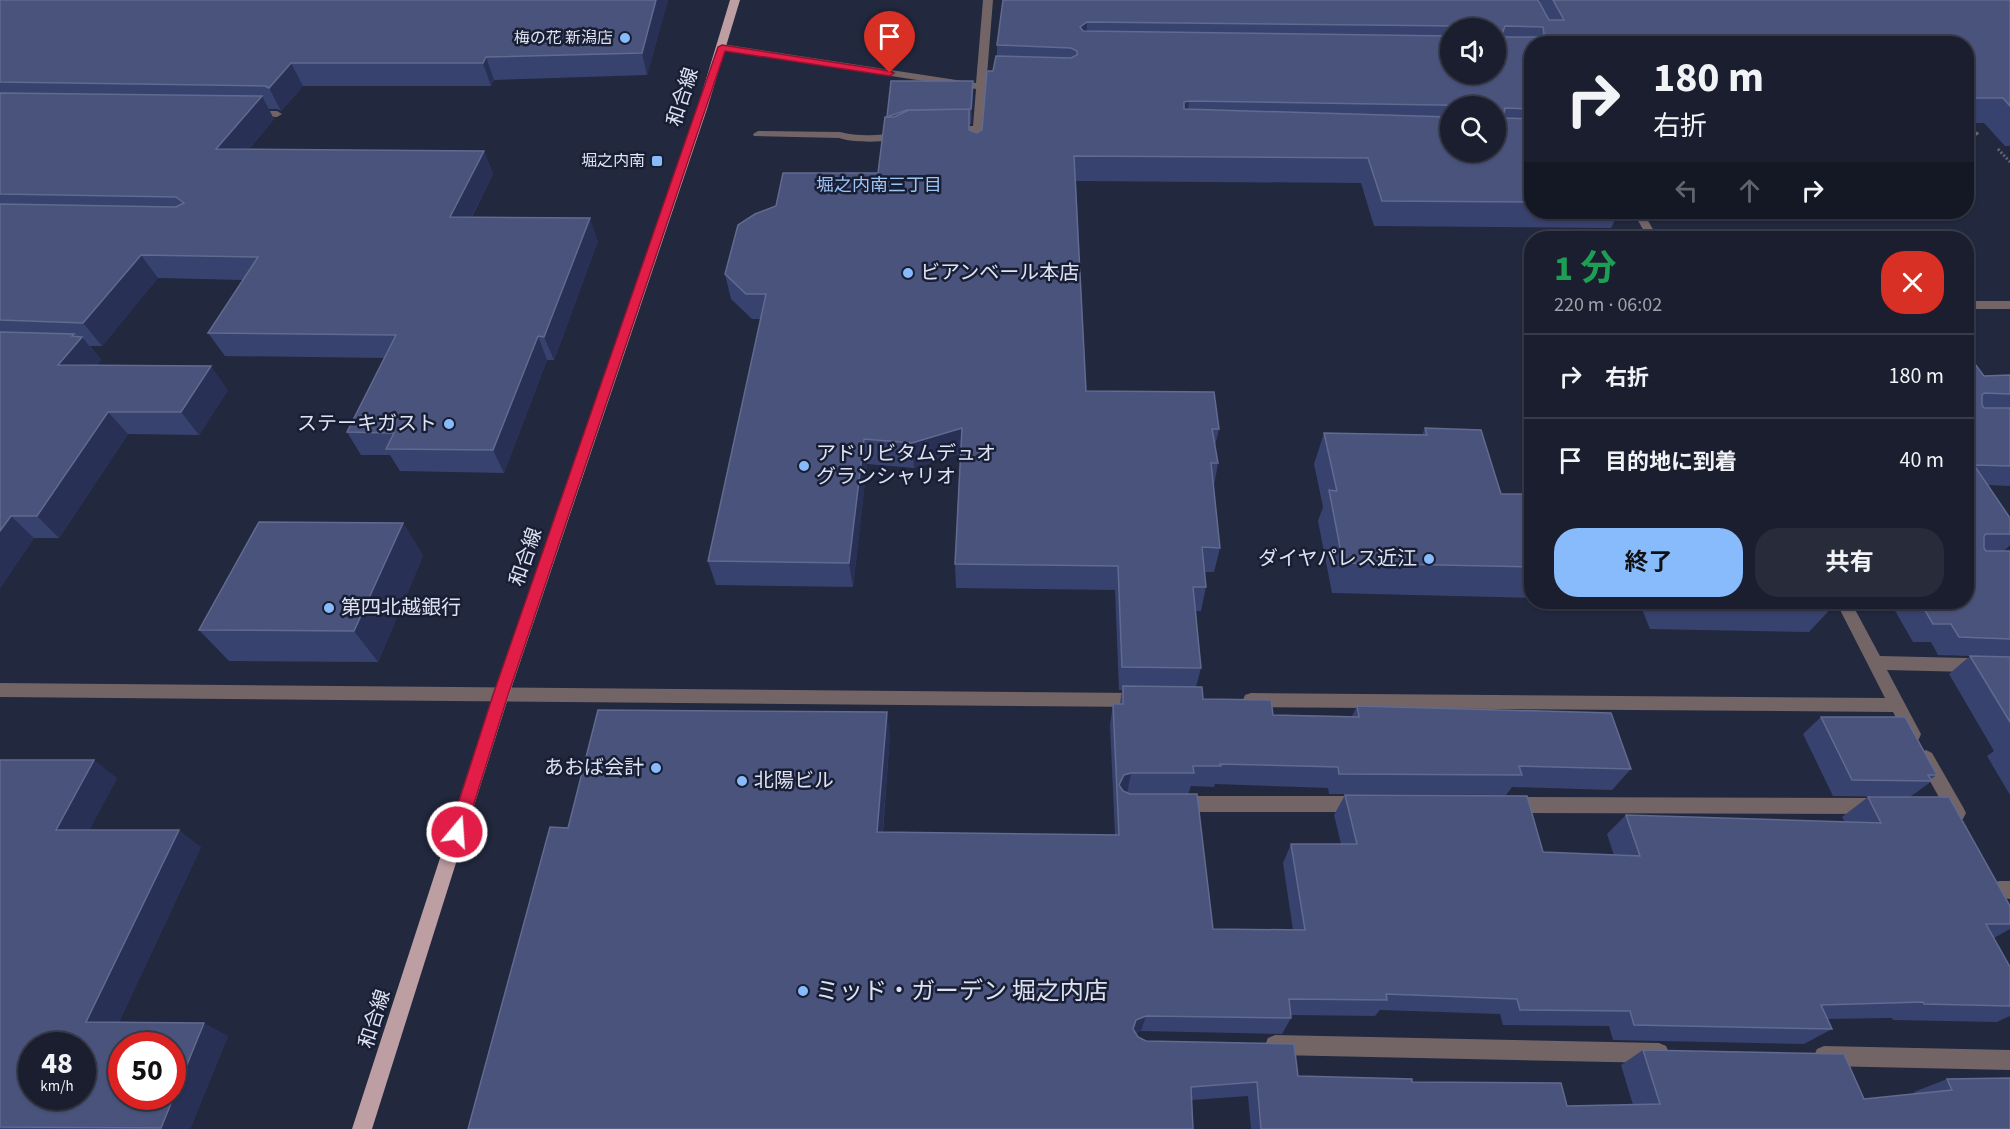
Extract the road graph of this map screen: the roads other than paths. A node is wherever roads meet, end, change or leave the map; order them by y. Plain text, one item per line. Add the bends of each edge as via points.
1 (735, 0) edge
2 (988, 0) edge
3 (722, 47) junction
4 (981, 87) junction
5 (243, 114) edge
6 (277, 114) dead end
7 (943, 129) edge
8 (978, 129) junction
9 (908, 130) edge
10 (758, 134) dead end
11 (976, 153) edge
12 (1974, 305) edge
13 (2010, 305) edge
14 (1847, 609) edge
15 (1875, 663) junction
16 (2010, 666) edge
17 (0, 690) edge
18 (501, 695) junction
19 (1154, 700) edge
20 (1238, 700) edge
21 (1897, 705) junction
22 (1162, 804) edge
23 (1378, 804) edge
24 (1486, 805) edge
25 (1893, 806) edge
26 (1929, 807) edge
27 (1953, 807) junction
28 (1965, 827) edge
29 (2001, 886) edge
30 (2010, 909) edge
31 (1260, 1045) edge
32 (1677, 1053) edge
33 (1808, 1056) edge
34 (2010, 1059) edge
35 (362, 1129) edge

1 - 3 main road, 和合線
2 - 4 street via 987,75
3 - 4 street
3 - 18 main road, 和合線
4 - 8 street
5 - 6 street
7 - 8 street
8 - 11 street
9 - 10 street via 895,137
12 - 13 street
14 - 15 street
15 - 16 street
15 - 21 street
17 - 18 street
18 - 19 street
18 - 35 main road, 和合線
20 - 21 street
21 - 27 street
22 - 23 street
24 - 25 street
26 - 27 street
27 - 28 street
29 - 30 street
31 - 32 street
33 - 34 street

